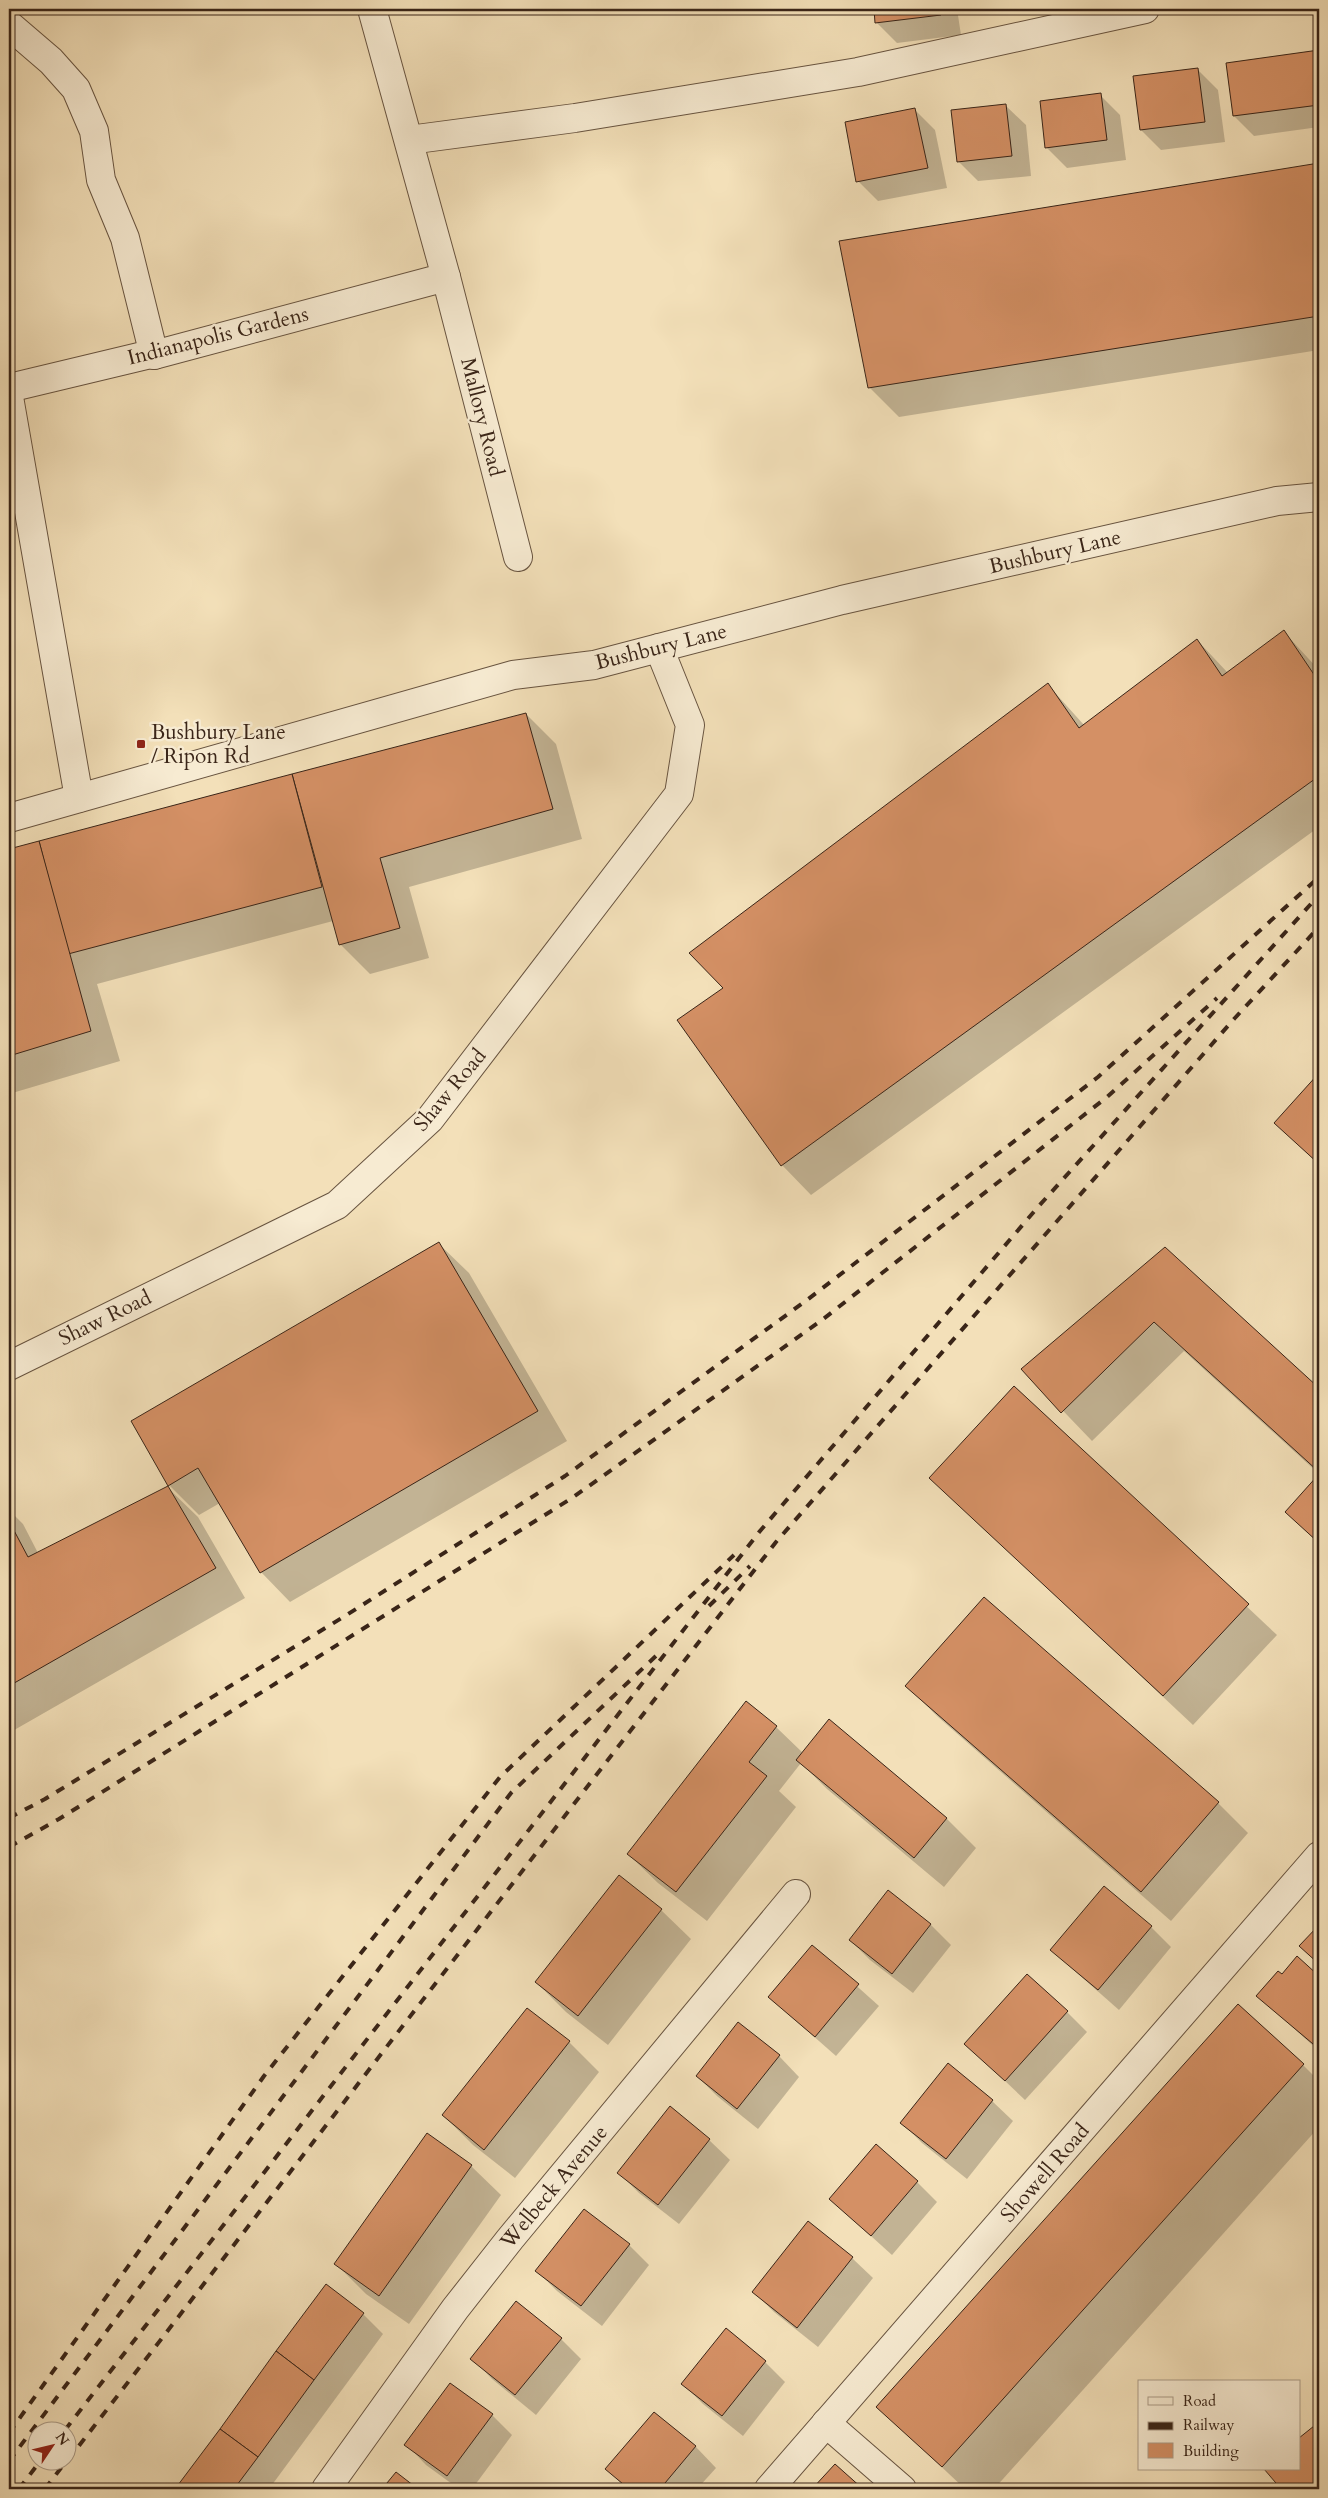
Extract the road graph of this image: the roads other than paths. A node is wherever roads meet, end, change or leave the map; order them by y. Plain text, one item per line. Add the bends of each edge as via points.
1 (372, 9) edge
2 (1145, 9) edge
3 (9, 25) edge
4 (409, 140) junction
5 (436, 279) junction
6 (154, 355) junction
7 (9, 388) edge
8 (9, 397) edge
9 (1319, 497) edge
10 (518, 557) dead end
11 (659, 648) junction
12 (79, 798) junction
13 (9, 818) edge
14 (9, 1366) edge
15 (1319, 1856) edge
16 (796, 1894) dead end
17 (826, 2424) junction
18 (326, 2489) edge
19 (769, 2489) edge
20 (902, 2489) edge

1 - 4 street, Mallory Road
2 - 4 street via 858,72 575,118
3 - 6 street via 51,61 76,89 94,131 101,180 125,238
4 - 5 street, Mallory Road
5 - 6 street, Indianapolis Gardens
5 - 10 street, Mallory Road
6 - 7 street, Indianapolis Gardens
8 - 12 street
9 - 11 street, Bushbury Lane via 1277,501 842,600
11 - 12 street, Bushbury Lane via 594,665 513,675
11 - 14 street, Shaw Road via 690,725 679,794 430,1119 336,1205
12 - 13 street, Bushbury Lane
15 - 17 street, Showell Road
16 - 18 street, Welbeck Avenue via 510,2238
17 - 19 street, Showell Road
17 - 20 street

